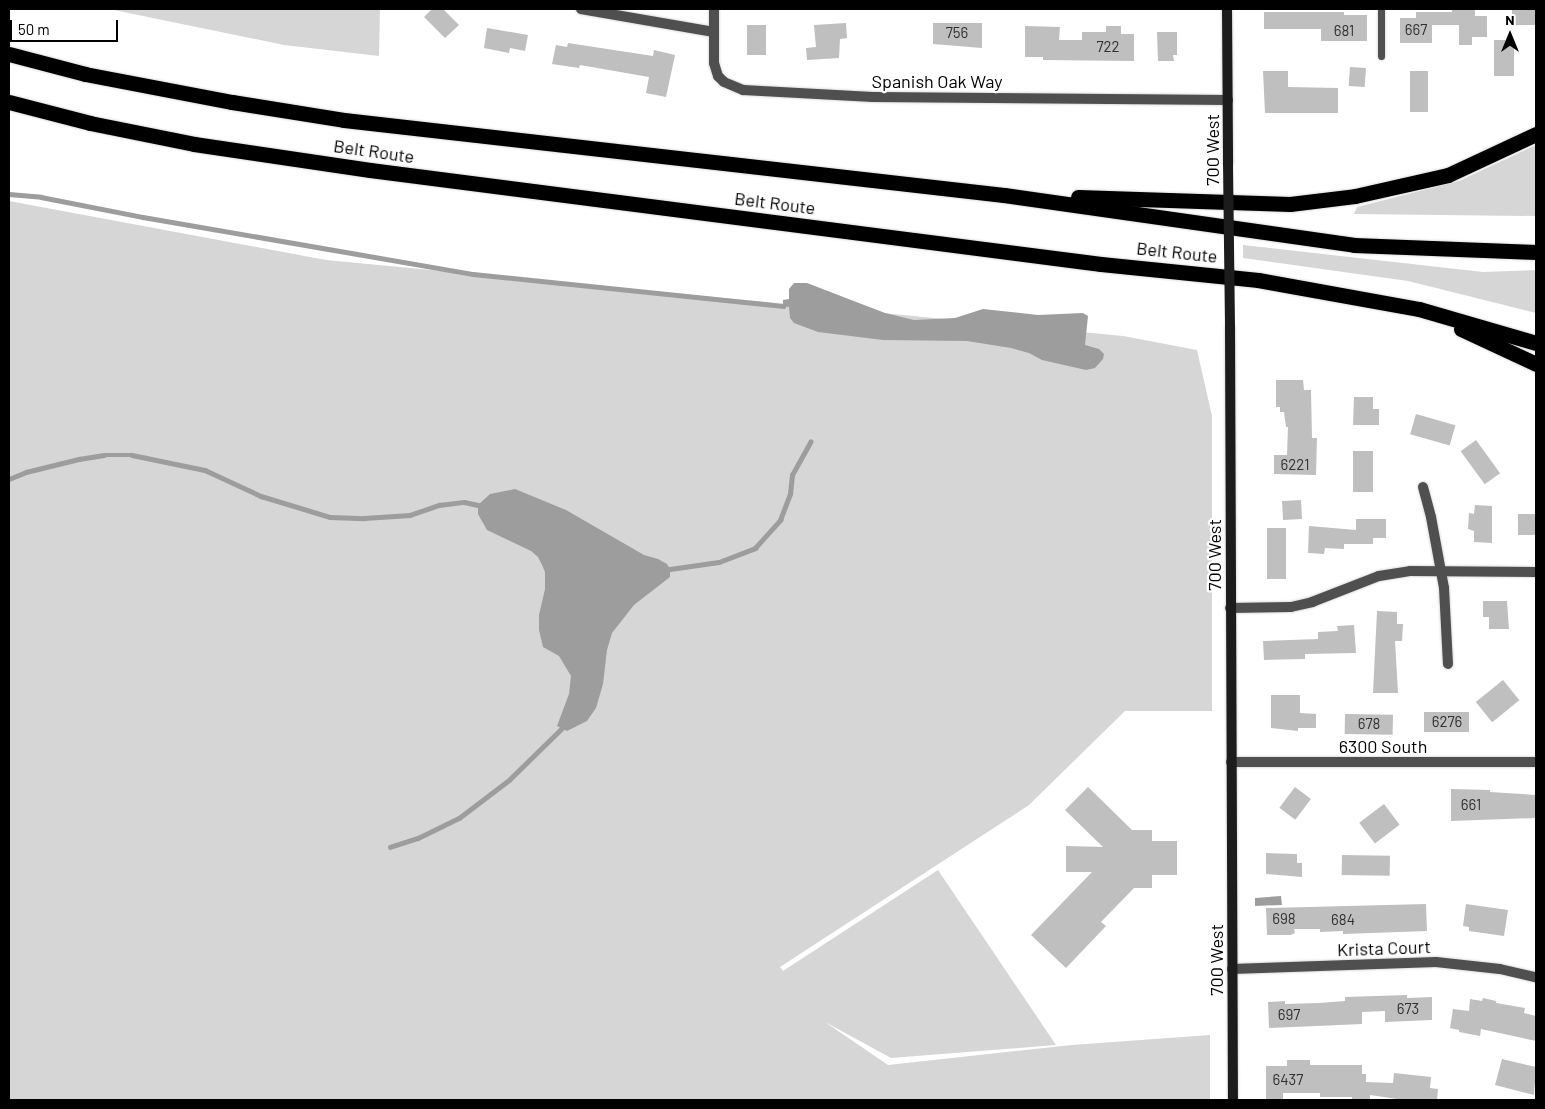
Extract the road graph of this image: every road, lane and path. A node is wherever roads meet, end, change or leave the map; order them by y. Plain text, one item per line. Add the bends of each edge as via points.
1 (581, 9) edge
2 (714, 9) edge
3 (1227, 9) edge
4 (1381, 9) edge
5 (714, 32) junction
6 (9, 54) edge
7 (1381, 56) dead end
8 (1228, 100) junction
9 (9, 102) edge
10 (1536, 134) edge
11 (1004, 195) junction
12 (1536, 252) edge
13 (1419, 308) junction
14 (1536, 343) edge
15 (1536, 364) edge
16 (1423, 487) dead end
17 (1440, 571) junction
18 (1536, 572) edge
19 (1230, 608) junction
20 (1448, 664) dead end
21 (1231, 762) junction
22 (1536, 762) edge
23 (1232, 969) junction
24 (1536, 977) edge
25 (1233, 1100) edge

1 - 5 street
2 - 5 street, Spanish Oak Way
3 - 8 main road, 700 West
4 - 7 lane
5 - 8 street, Spanish Oak Way via 714,63 718,76 743,90 873,97
6 - 11 highway, Belt Route via 95,76 344,120
8 - 19 main road, 700 West, bridge
9 - 13 highway, Belt Route via 90,123 194,144 370,170 1101,264 1258,280
10 - 11 highway via 1448,175 1346,197 1290,204
11 - 12 highway, Belt Route via 1354,245
13 - 14 highway, Belt Route
13 - 15 highway
16 - 17 street
17 - 18 street
17 - 19 street via 1380,576 1291,607
17 - 20 street via 1444,588
19 - 21 main road, 700 West
21 - 22 street, 6300 South
21 - 23 main road, 700 West
23 - 24 street, Krista Court via 1436,962 1491,967
23 - 25 main road, 700 West

